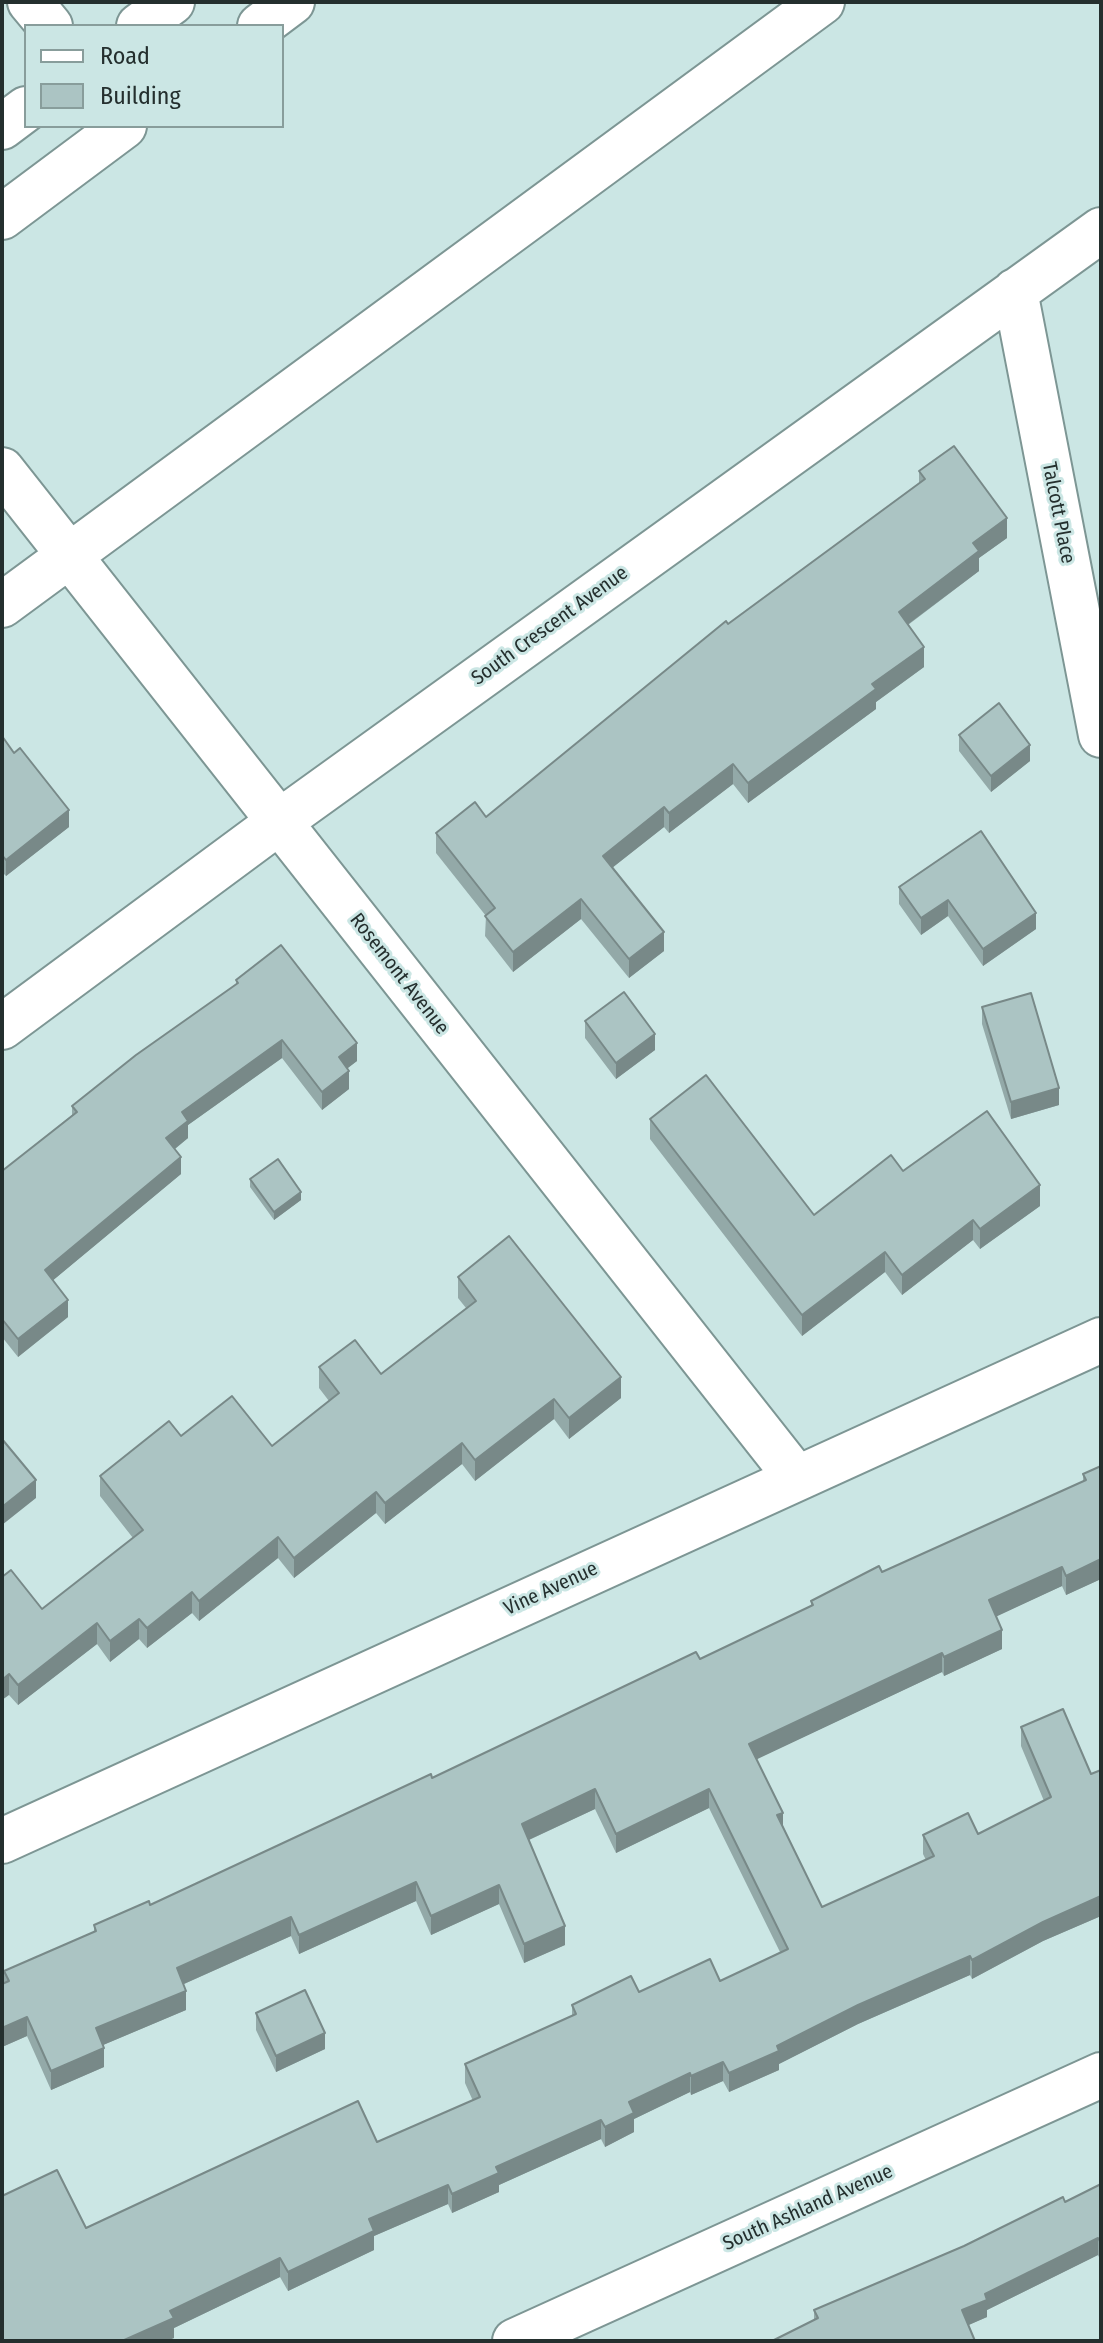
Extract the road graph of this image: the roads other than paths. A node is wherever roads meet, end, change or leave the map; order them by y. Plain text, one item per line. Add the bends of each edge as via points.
1 (30, 2) edge
2 (172, 2) edge
3 (292, 2) edge
4 (822, 2) edge
5 (48, 24) edge
6 (142, 24) edge
7 (263, 24) edge
8 (24, 110) edge
9 (2, 127) edge
10 (121, 128) edge
11 (2, 217) edge
12 (1101, 230) edge
13 (1015, 291) junction
14 (2, 470) edge
15 (69, 555) junction
16 (2, 605) edge
17 (1101, 735) edge
18 (279, 822) junction
19 (2, 1027) edge
20 (1101, 1340) edge
21 (796, 1477) junction
22 (2, 1841) edge
23 (1101, 2075) edge
24 (515, 2341) edge

1 - 5 street
2 - 6 street
3 - 7 street
4 - 15 street
8 - 9 street
10 - 11 street
12 - 13 street, South Crescent Avenue
13 - 17 street, Talcott Place
13 - 18 street, South Crescent Avenue
14 - 15 street, Rosemont Avenue
15 - 16 street
15 - 18 street, Rosemont Avenue
18 - 19 street, South Crescent Avenue
18 - 21 street, Rosemont Avenue
20 - 21 street, Vine Avenue
21 - 22 street, Vine Avenue
23 - 24 street, South Ashland Avenue

